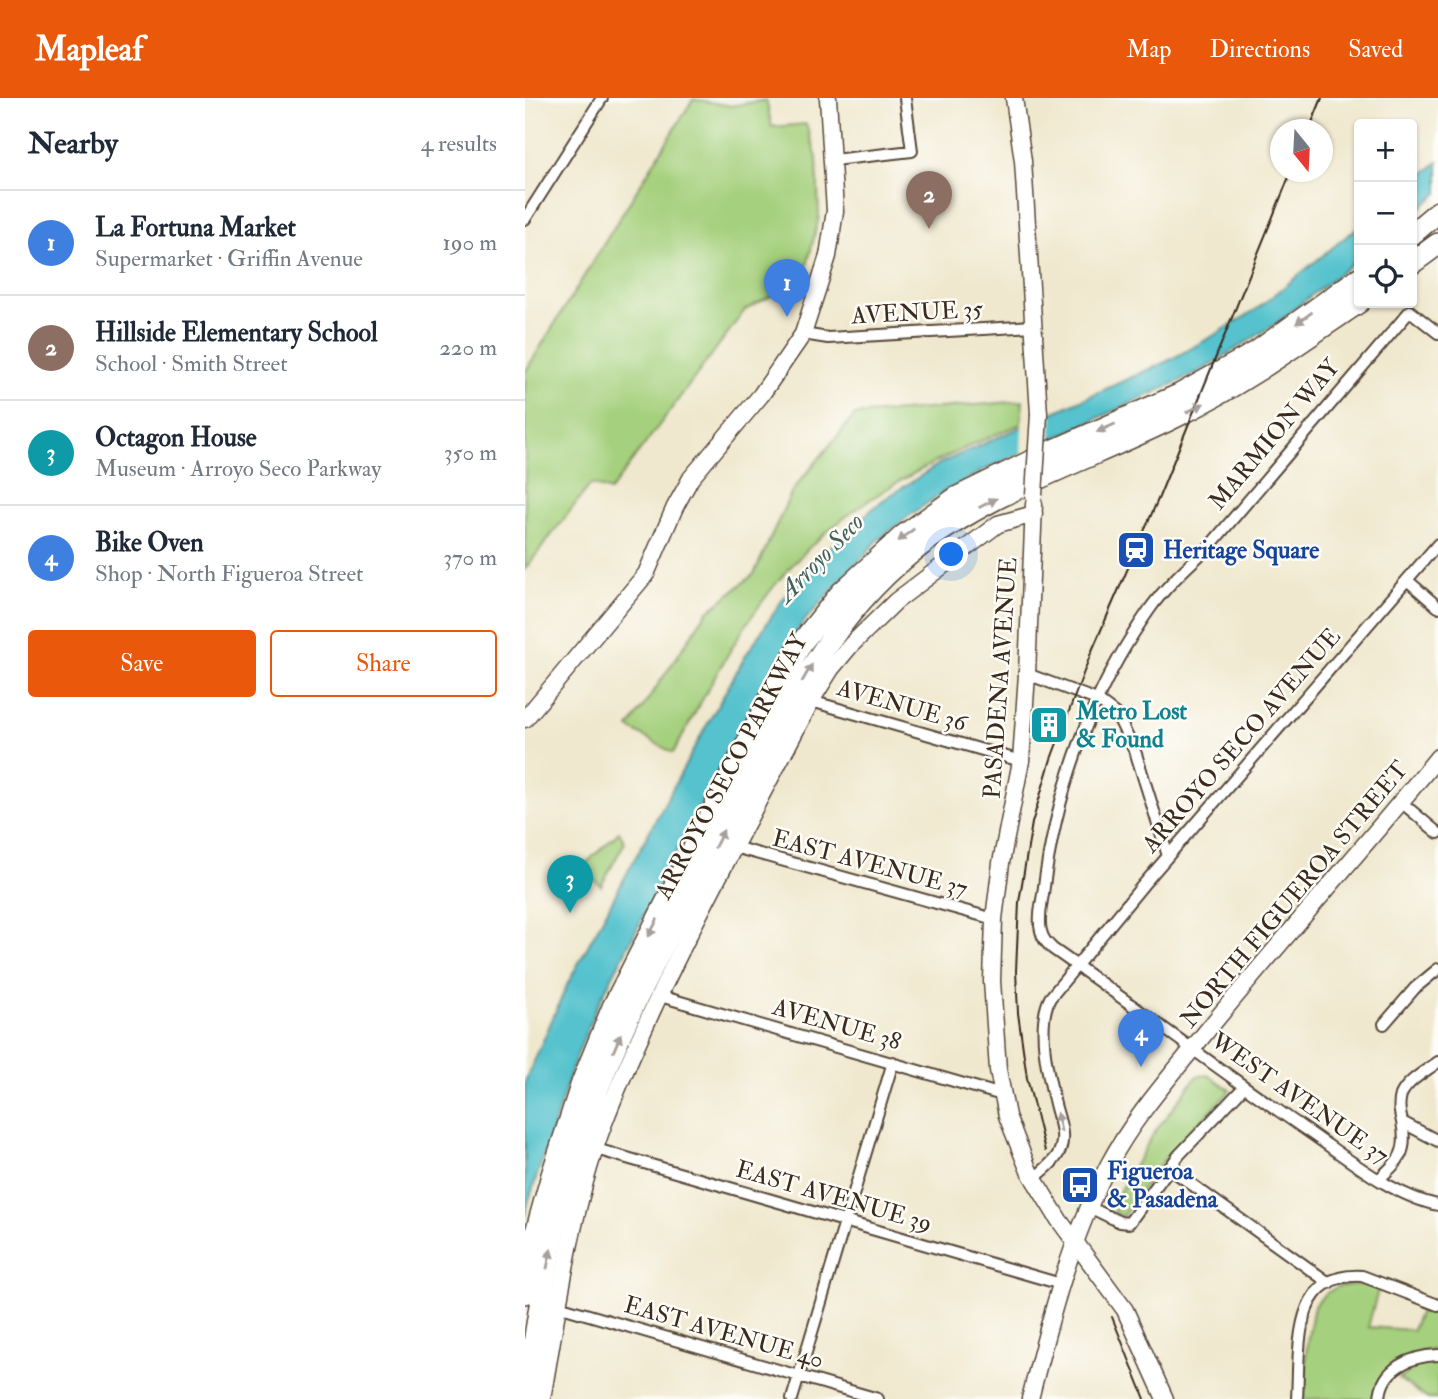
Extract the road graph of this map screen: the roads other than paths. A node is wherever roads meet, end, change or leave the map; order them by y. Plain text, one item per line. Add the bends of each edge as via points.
1 (602, 98) edge
2 (828, 98) edge
3 (905, 98) edge
4 (1014, 98) edge
5 (833, 160) junction
6 (1438, 212) edge
7 (525, 219) edge
8 (1438, 219) edge
9 (1417, 231) edge
10 (1417, 233) edge
11 (1438, 244) edge
12 (1438, 258) edge
13 (1417, 260) edge
14 (1417, 267) edge
15 (1354, 282) edge
16 (1354, 305) edge
17 (1034, 326) junction
18 (1438, 333) edge
19 (803, 334) junction
20 (1034, 514) junction
21 (1438, 544) edge
22 (1407, 580) junction
23 (1438, 607) edge
24 (1027, 674) junction
25 (1097, 700) junction
26 (811, 701) junction
27 (525, 719) edge
28 (1438, 757) edge
29 (1021, 761) junction
30 (1401, 802) junction
31 (1438, 834) edge
32 (734, 848) junction
33 (1168, 856) junction
34 (994, 919) junction
35 (1077, 965) junction
36 (1438, 969) edge
37 (660, 996) junction
38 (1384, 1024) dead end
39 (1192, 1050) junction
40 (893, 1062) junction
41 (1438, 1062) edge
42 (1244, 1087) junction
43 (1002, 1095) junction
44 (1402, 1122) junction
45 (1438, 1141) edge
46 (596, 1149) junction
47 (1169, 1168) junction
48 (1034, 1179) junction
49 (1379, 1179) junction
50 (1438, 1205) edge
51 (1089, 1207) junction
52 (845, 1221) junction
53 (1075, 1241) junction
54 (1329, 1283) junction
55 (1061, 1284) junction
56 (525, 1293) edge
57 (1438, 1305) edge
58 (558, 1306) junction
59 (1438, 1355) edge
60 (799, 1374) junction
61 (526, 1399) edge
62 (542, 1399) edge
63 (792, 1399) edge
64 (878, 1399) edge
65 (1030, 1399) edge
66 (1165, 1399) edge
67 (1297, 1399) edge
68 (1380, 1399) edge

1 - 7 street
2 - 5 street
3 - 5 street via 912,151
4 - 17 street, PASADENA AVENUE
5 - 19 street via 830,242
6 - 9 highway
8 - 10 highway
11 - 13 highway
12 - 14 highway
15 -> 56 highway, ARROYO SECO PARKWAY via 1255,353 1181,394 956,498 903,536 841,593 802,642 772,695 613,1007 552,1175
61 -> 16 highway, ARROYO SECO PARKWAY via 554,1237 581,1139 612,1054 788,706 850,611 890,570 965,515 1231,389
17 - 19 street, AVENUE 35 via 828,338
17 - 20 street, PASADENA AVENUE, bridge via 1039,414
18 - 25 street, MARMION WAY via 1410,311 1208,548 1171,581 1148,611
19 - 27 street via 761,395 691,478 646,574
20 - 24 street, PASADENA AVENUE
20 - 26 street via 998,524 896,601 851,645
21 - 22 street, ARROYO SECO AVENUE
22 - 23 street
22 - 33 street, ARROYO SECO AVENUE
24 - 25 street
24 - 29 street, PASADENA AVENUE
25 - 33 street via 1117,715 1126,732
25 - 35 street, MARMION WAY via 1066,782 1040,917 1044,940
26 - 29 street, AVENUE 36
26 - 32 street
28 - 30 street, NORTH FIGUEROA STREET
29 - 34 street, PASADENA AVENUE
30 - 31 street
30 - 39 street, NORTH FIGUEROA STREET
32 - 34 street, EAST AVENUE 37
32 - 37 street
33 - 35 street, ARROYO SECO AVENUE
34 - 43 street, PASADENA AVENUE via 993,1022
35 - 39 street, WEST AVENUE 37
48 -> 35 street via 1055,1158 1063,1139 1051,1087 1045,1006
36 - 38 street
37 - 40 street, AVENUE 38
37 - 46 street via 608,1111
39 - 42 street, WEST AVENUE 37
39 - 51 street, NORTH FIGUEROA STREET via 1124,1138
40 - 43 street, AVENUE 38
40 - 52 street
41 - 44 street via 1402,1094
42 - 47 street
42 - 49 street, WEST AVENUE 37
43 - 48 street, PASADENA AVENUE via 1017,1146
44 - 45 street
44 - 49 street via 1402,1154
46 - 52 street, EAST AVENUE 39
46 - 58 street via 582,1191
47 - 51 street via 1129,1223
47 - 54 street
48 - 53 street, PASADENA AVENUE
49 - 50 street, WEST AVENUE 37
51 - 53 street, NORTH FIGUEROA STREET
52 - 55 street, EAST AVENUE 39
52 - 60 street
53 - 55 street, NORTH FIGUEROA STREET
53 - 66 street via 1125,1310
54 - 57 street via 1362,1276
54 - 67 street via 1305,1310
55 - 65 street, NORTH FIGUEROA STREET
58 - 60 street, EAST AVENUE 40
58 - 62 street
59 - 68 street via 1400,1364 1387,1378
60 - 63 street
60 - 64 street, EAST AVENUE 40

